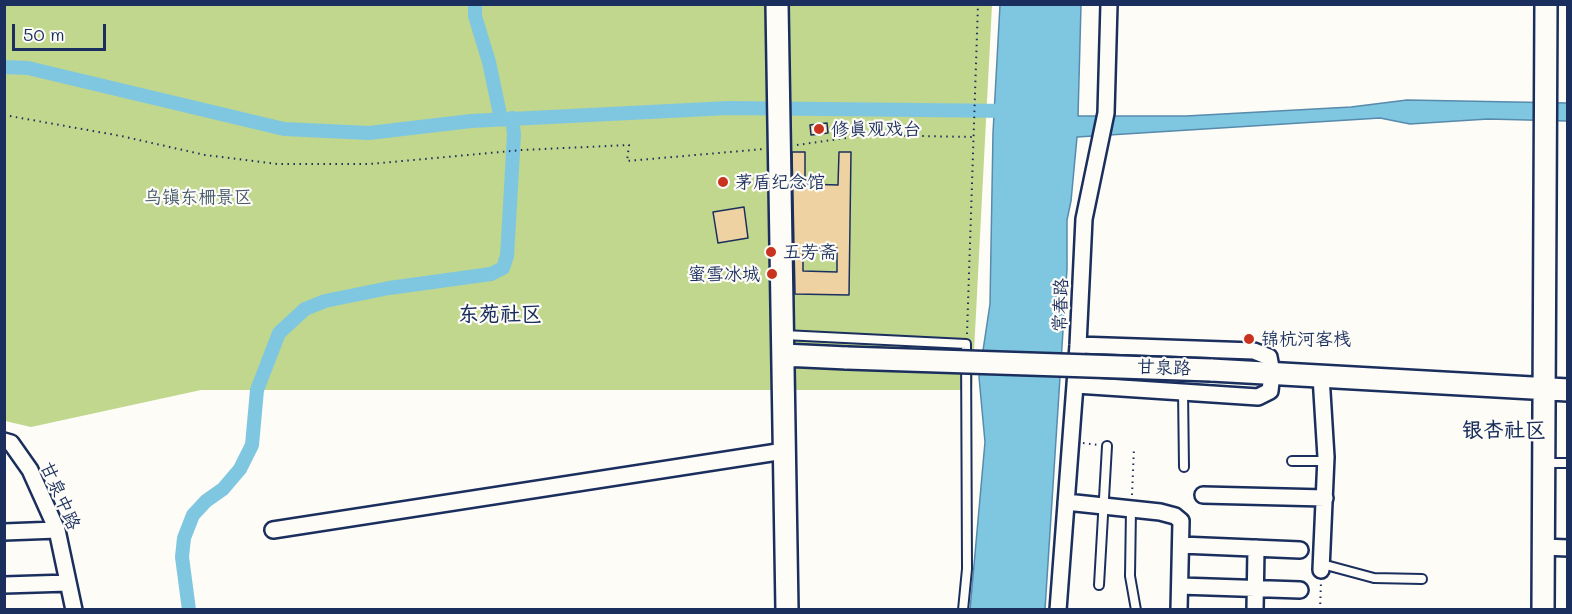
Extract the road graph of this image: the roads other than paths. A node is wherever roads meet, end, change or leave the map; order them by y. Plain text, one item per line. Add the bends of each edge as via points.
1 (777, 4) edge
2 (1109, 4) edge
3 (1546, 4) edge
4 (783, 345) junction
5 (1078, 345) junction
6 (1272, 373) junction
7 (1321, 376) junction
8 (1076, 385) junction
9 (1544, 389) junction
10 (1568, 390) edge
11 (1184, 392) junction
12 (4, 441) edge
13 (1107, 446) road end
14 (784, 451) junction
15 (1292, 461) dead end
16 (1326, 461) junction
17 (1544, 463) junction
18 (1568, 463) edge
19 (1184, 467) dead end
20 (1203, 495) dead end
21 (1325, 498) junction
22 (1066, 502) junction
23 (1104, 506) junction
24 (1131, 509) junction
25 (57, 530) junction
26 (273, 530) dead end
27 (4, 532) edge
28 (1180, 545) junction
29 (1543, 547) junction
30 (1256, 548) junction
31 (1568, 548) edge
32 (1300, 550) dead end
33 (1321, 567) joint
34 (1422, 579) dead end
35 (68, 583) junction
36 (4, 585) edge
37 (1099, 585) dead end
38 (1180, 586) junction
39 (1255, 589) junction
40 (1300, 590) dead end
41 (74, 609) edge
42 (784, 609) edge
43 (963, 609) edge
44 (1058, 609) edge
45 (1136, 609) edge
46 (1179, 609) edge
47 (1255, 609) edge
48 (1543, 609) edge

1 - 4 street
2 - 5 street, 常春路 via 1106,113 1084,219
3 - 9 street
4 - 6 street, 甘泉路, bridge via 848,358
4 - 14 street
4 - 43 lane via 966,344 967,569
5 - 6 street via 1254,351 1269,357
5 - 8 street, 常春路
6 - 7 street, 甘泉路
6 - 11 street via 1270,391 1258,397
7 - 9 street, 甘泉路
7 - 16 street
8 - 11 street
8 - 22 street, 常春路
9 - 10 street, 甘泉路
9 - 17 street
11 - 19 lane
12 - 25 street, 甘泉中路 via 11,443 30,470
13 - 23 lane
14 - 26 street
14 - 42 street
15 - 16 lane
16 - 21 street
17 - 18 lane
17 - 29 street
20 - 21 street
21 - 33 street
22 - 23 street
22 - 44 street, 常春路
23 - 24 street
23 - 37 lane
24 - 28 street via 1175,516 1181,521
24 - 45 lane via 1130,576
25 - 27 street
25 - 35 street, 甘泉中路
28 - 30 street
28 - 38 street
29 - 31 street
29 - 48 street
30 - 32 street
30 - 39 street
33 - 34 lane via 1374,578
35 - 36 street
35 - 41 street, 甘泉中路
38 - 39 street
38 - 46 street
39 - 40 street
39 - 47 street

